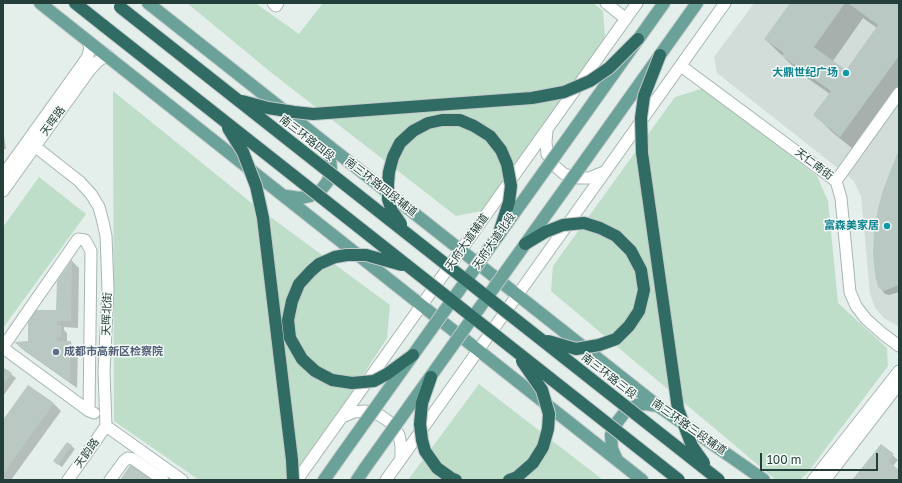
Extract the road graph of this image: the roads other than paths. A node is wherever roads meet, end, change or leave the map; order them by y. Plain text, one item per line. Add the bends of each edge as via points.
1 (40, 3) edge
2 (75, 3) edge
3 (148, 3) edge
4 (273, 3) edge
5 (278, 3) edge
6 (606, 3) edge
7 (637, 3) edge
8 (664, 3) edge
9 (697, 3) edge
10 (726, 3) edge
11 (118, 5) edge
12 (626, 19) junction
13 (638, 39) junction
14 (87, 40) junction
15 (107, 55) junction
16 (660, 55) junction
17 (681, 66) junction
18 (899, 94) edge
19 (237, 99) junction
20 (223, 120) junction
21 (547, 129) junction
22 (32, 143) junction
23 (325, 143) junction
24 (606, 171) junction
25 (3, 175) edge
26 (836, 181) junction
27 (3, 191) edge
28 (283, 195) junction
29 (409, 235) junction
30 (498, 236) junction
31 (526, 244) junction
32 (461, 250) junction
33 (408, 267) junction
34 (483, 268) joint
35 (482, 292) joint
36 (518, 296) junction
37 (422, 306) junction
38 (539, 338) junction
39 (899, 346) edge
40 (3, 348) edge
41 (514, 350) junction
42 (479, 351) junction
43 (413, 355) junction
44 (899, 371) edge
45 (431, 377) junction
46 (899, 384) edge
47 (658, 406) junction
48 (89, 411) junction
49 (342, 417) junction
50 (106, 422) junction
51 (401, 459) junction
52 (617, 462) junction
53 (716, 478) edge
54 (822, 478) edge
55 (68, 480) edge
56 (110, 480) edge
57 (163, 480) edge
58 (182, 480) edge
59 (293, 480) edge
60 (297, 480) edge
61 (324, 480) edge
62 (357, 480) edge
63 (386, 480) edge
64 (456, 480) edge
65 (509, 480) edge
66 (642, 480) edge
67 (679, 480) edge
68 (764, 480) edge

1 - 14 main road
2 - 20 highway, bridge
3 - 23 main road, 南三环路四段辅道
4 - 5 street via 276,6
6 - 12 street
7 - 12 street, 天府大道辅道
8 - 13 main road, 天府大道北段
9 - 16 main road
10 - 17 street
11 - 19 highway, 南三环路四段, bridge
12 - 21 street, 天府大道辅道
13 - 19 highway, bridge via 609,68 590,81 564,92 532,98 313,114 268,108
13 - 30 main road, 天府大道北段, bridge
14 - 15 main road
14 - 22 street, 天晖路 via 90,47 88,56
15 - 22 street, 天晖路 via 97,62
15 - 28 main road
16 - 31 main road, bridge
16 - 53 highway, bridge via 644,96 641,118 642,153 678,409 692,446
17 - 24 street
17 - 26 street, 天仁南街
18 - 26 street
19 - 29 highway, 南三环路四段, bridge
20 - 33 highway, bridge
20 - 59 highway, bridge via 242,152 256,186 263,218
21 - 24 street via 547,154 554,166 564,174 589,178
21 - 32 street, 天府大道辅道
22 - 25 street, 天晖路
22 - 27 street, 天晖路
22 - 50 street, 天晖北街 via 91,194 99,207 103,222 108,289 104,372
23 - 28 main road via 331,169 325,186 310,196 300,198
23 - 32 main road, 南三环路四段辅道
24 - 36 street
26 - 39 street, 天仁南街 via 841,198 850,292 856,306 866,318
28 - 37 main road
29 - 30 highway, bridge via 392,211 388,199 389,172 393,157 400,143 413,131 428,123 460,120 490,136 501,150 507,164 511,186 509,202
29 - 35 highway, 南三环路四段, bridge
30 - 43 main road, 天府大道北段, bridge
31 - 38 highway, bridge via 563,225 584,223 600,228 616,236 631,251 641,270 644,290 639,311 616,339 576,349
31 - 45 main road, bridge
32 - 34 main road, 南三环路四段辅道
32 - 37 street, 天府大道辅道
33 - 41 highway, bridge
33 - 43 highway, bridge via 366,255 335,257 319,264 299,284 292,300 288,320 290,338 302,359 315,371 332,380 352,383 374,381
34 - 36 main road, 南三环路三段辅道
35 - 38 highway, 南三环路三段, bridge
36 - 42 street
36 - 47 main road, 南三环路三段辅道
37 - 42 main road
37 - 49 street, 天府大道辅道
38 - 53 highway, 南三环路三段, bridge
40 - 48 street
40 - 48 street via 78,239 85,240 91,251
41 - 65 highway, bridge via 542,390 549,414 543,447 533,463 517,477
41 - 67 highway, bridge
42 - 51 street
42 - 52 main road
43 - 61 main road, 天府大道北段, bridge
44 - 54 street
45 - 62 main road, bridge
45 - 64 highway, bridge via 422,403 422,440 425,451 437,468
46 - 54 street
47 - 52 main road via 636,405 625,412 618,421 611,435 612,449
47 - 68 main road, 南三环路三段辅道
48 - 50 street
49 - 51 street via 354,412 373,412 391,423 399,435
49 - 60 street, 天府大道辅道
50 - 55 street, 天韵路
50 - 58 street
51 - 63 street
52 - 66 main road
56 - 57 street via 128,458

